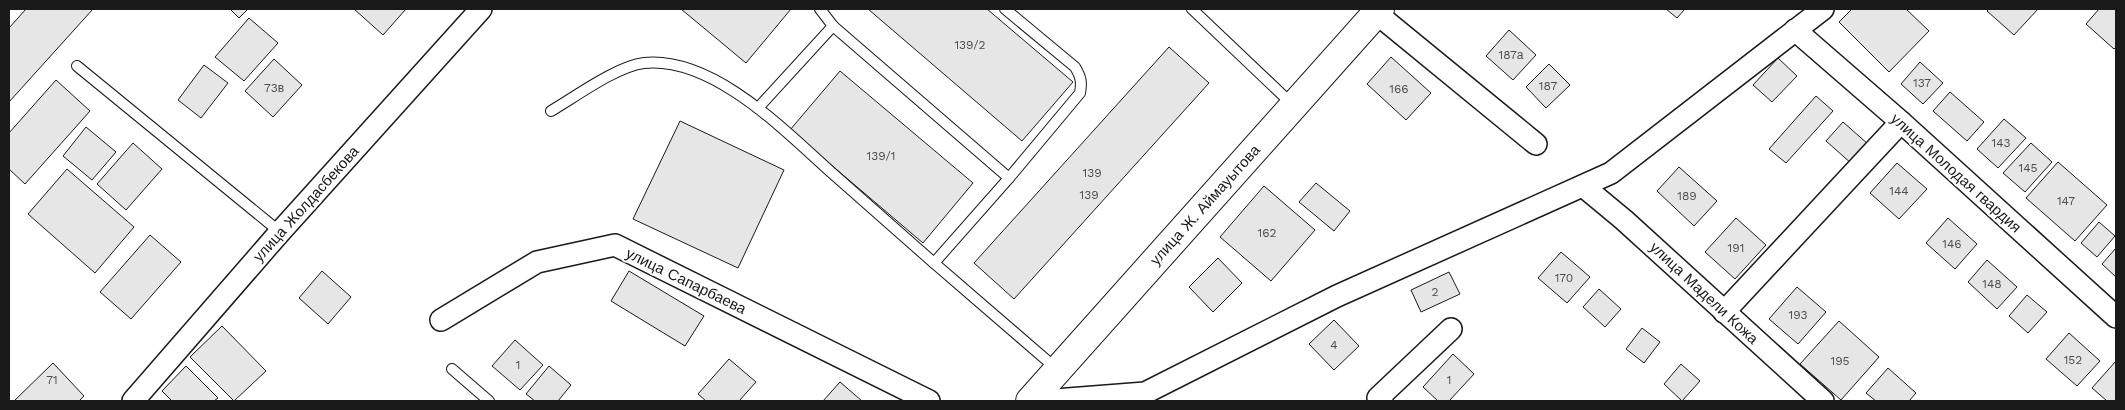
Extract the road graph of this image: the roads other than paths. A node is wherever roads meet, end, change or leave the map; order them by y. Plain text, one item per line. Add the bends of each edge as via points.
1 (481, 9) edge
2 (820, 9) edge
3 (1005, 9) edge
4 (1192, 9) edge
5 (1823, 9) edge
6 (1378, 11) edge
7 (833, 26) junction
8 (1795, 30) junction
9 (77, 66) dead end
10 (1293, 106) junction
11 (758, 108) junction
12 (551, 111) dead end
13 (1901, 122) junction
14 (1536, 144) dead end
15 (1009, 178) junction
16 (1583, 186) junction
17 (280, 232) junction
18 (934, 263) junction
19 (1724, 312) junction
20 (2116, 317) edge
21 (441, 320) dead end
22 (1450, 329) dead end
23 (452, 369) dead end
24 (1058, 370) junction
25 (132, 401) edge
26 (489, 401) edge
27 (929, 401) edge
28 (1030, 401) edge
29 (1042, 401) edge
30 (1382, 401) edge
31 (1823, 401) edge

1 - 17 street, улица Жолдасбекова
2 - 7 lane
3 - 15 lane via 1075,68 1082,83 1080,93 1071,105
4 - 10 lane
5 - 8 street
6 - 10 street, улица Ж. Аймауытова
6 - 14 street
7 - 11 lane
7 - 15 lane
8 - 13 street, улица Молодая гвардия
8 - 16 street via 1612,173
9 - 17 lane
10 - 24 street, улица Ж. Аймауытова
11 - 12 lane via 696,72 668,64 645,63 628,66
11 - 18 lane
13 - 19 street
13 - 20 street, улица Молодая гвардия
15 - 18 lane
16 - 19 street, улица Мадели Кожа
16 - 29 street via 1337,296 1145,393
17 - 25 street, улица Жолдасбекова
18 - 24 lane
19 - 31 street, улица Мадели Кожа
21 - 27 street, улица Сапарбаева via 537,262 615,246
22 - 30 street via 1378,398
23 - 26 lane
24 - 28 street, улица Ж. Аймауытова

